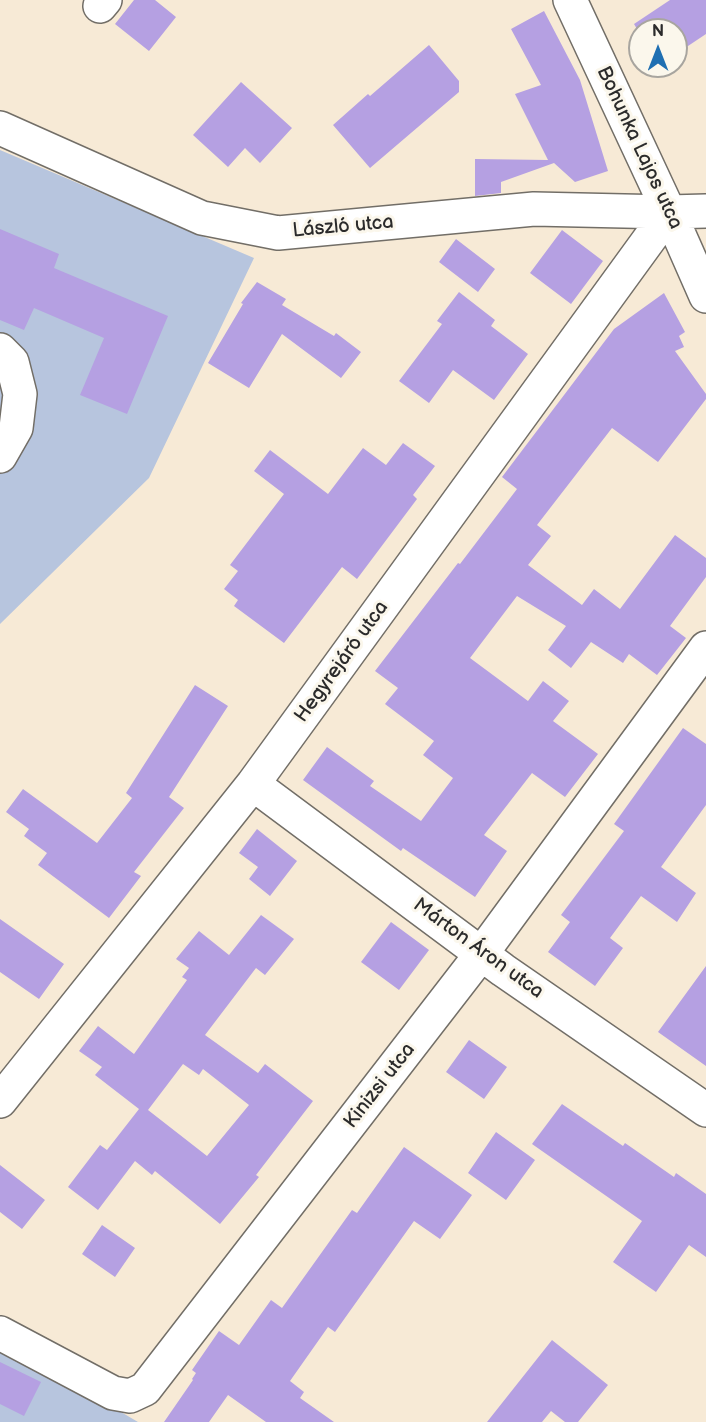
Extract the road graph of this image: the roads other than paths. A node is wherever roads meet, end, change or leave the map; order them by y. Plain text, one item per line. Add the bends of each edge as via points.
1 (570, 0) edge
2 (0, 128) edge
3 (706, 211) edge
4 (669, 212) junction
5 (706, 296) edge
6 (0, 350) edge
7 (0, 456) edge
8 (706, 648) edge
9 (253, 784) junction
10 (482, 953) junction
11 (0, 1101) edge
12 (706, 1110) edge
13 (0, 1333) edge

1 - 4 street, Bohunka Lajos utca
2 - 4 street, László utca via 202,218 278,233 534,209
3 - 4 street, László utca
4 - 5 street, Bohunka Lajos utca
4 - 9 street, Hegyrejáró utca
6 - 7 street via 12,362 20,394 16,428
8 - 10 street, Kinizsi utca
9 - 10 street, Márton Áron utca
9 - 11 street, Hegyrejáró utca
10 - 12 street, Márton Áron utca
10 - 13 street, Kinizsi utca via 145,1389 130,1396 113,1393

